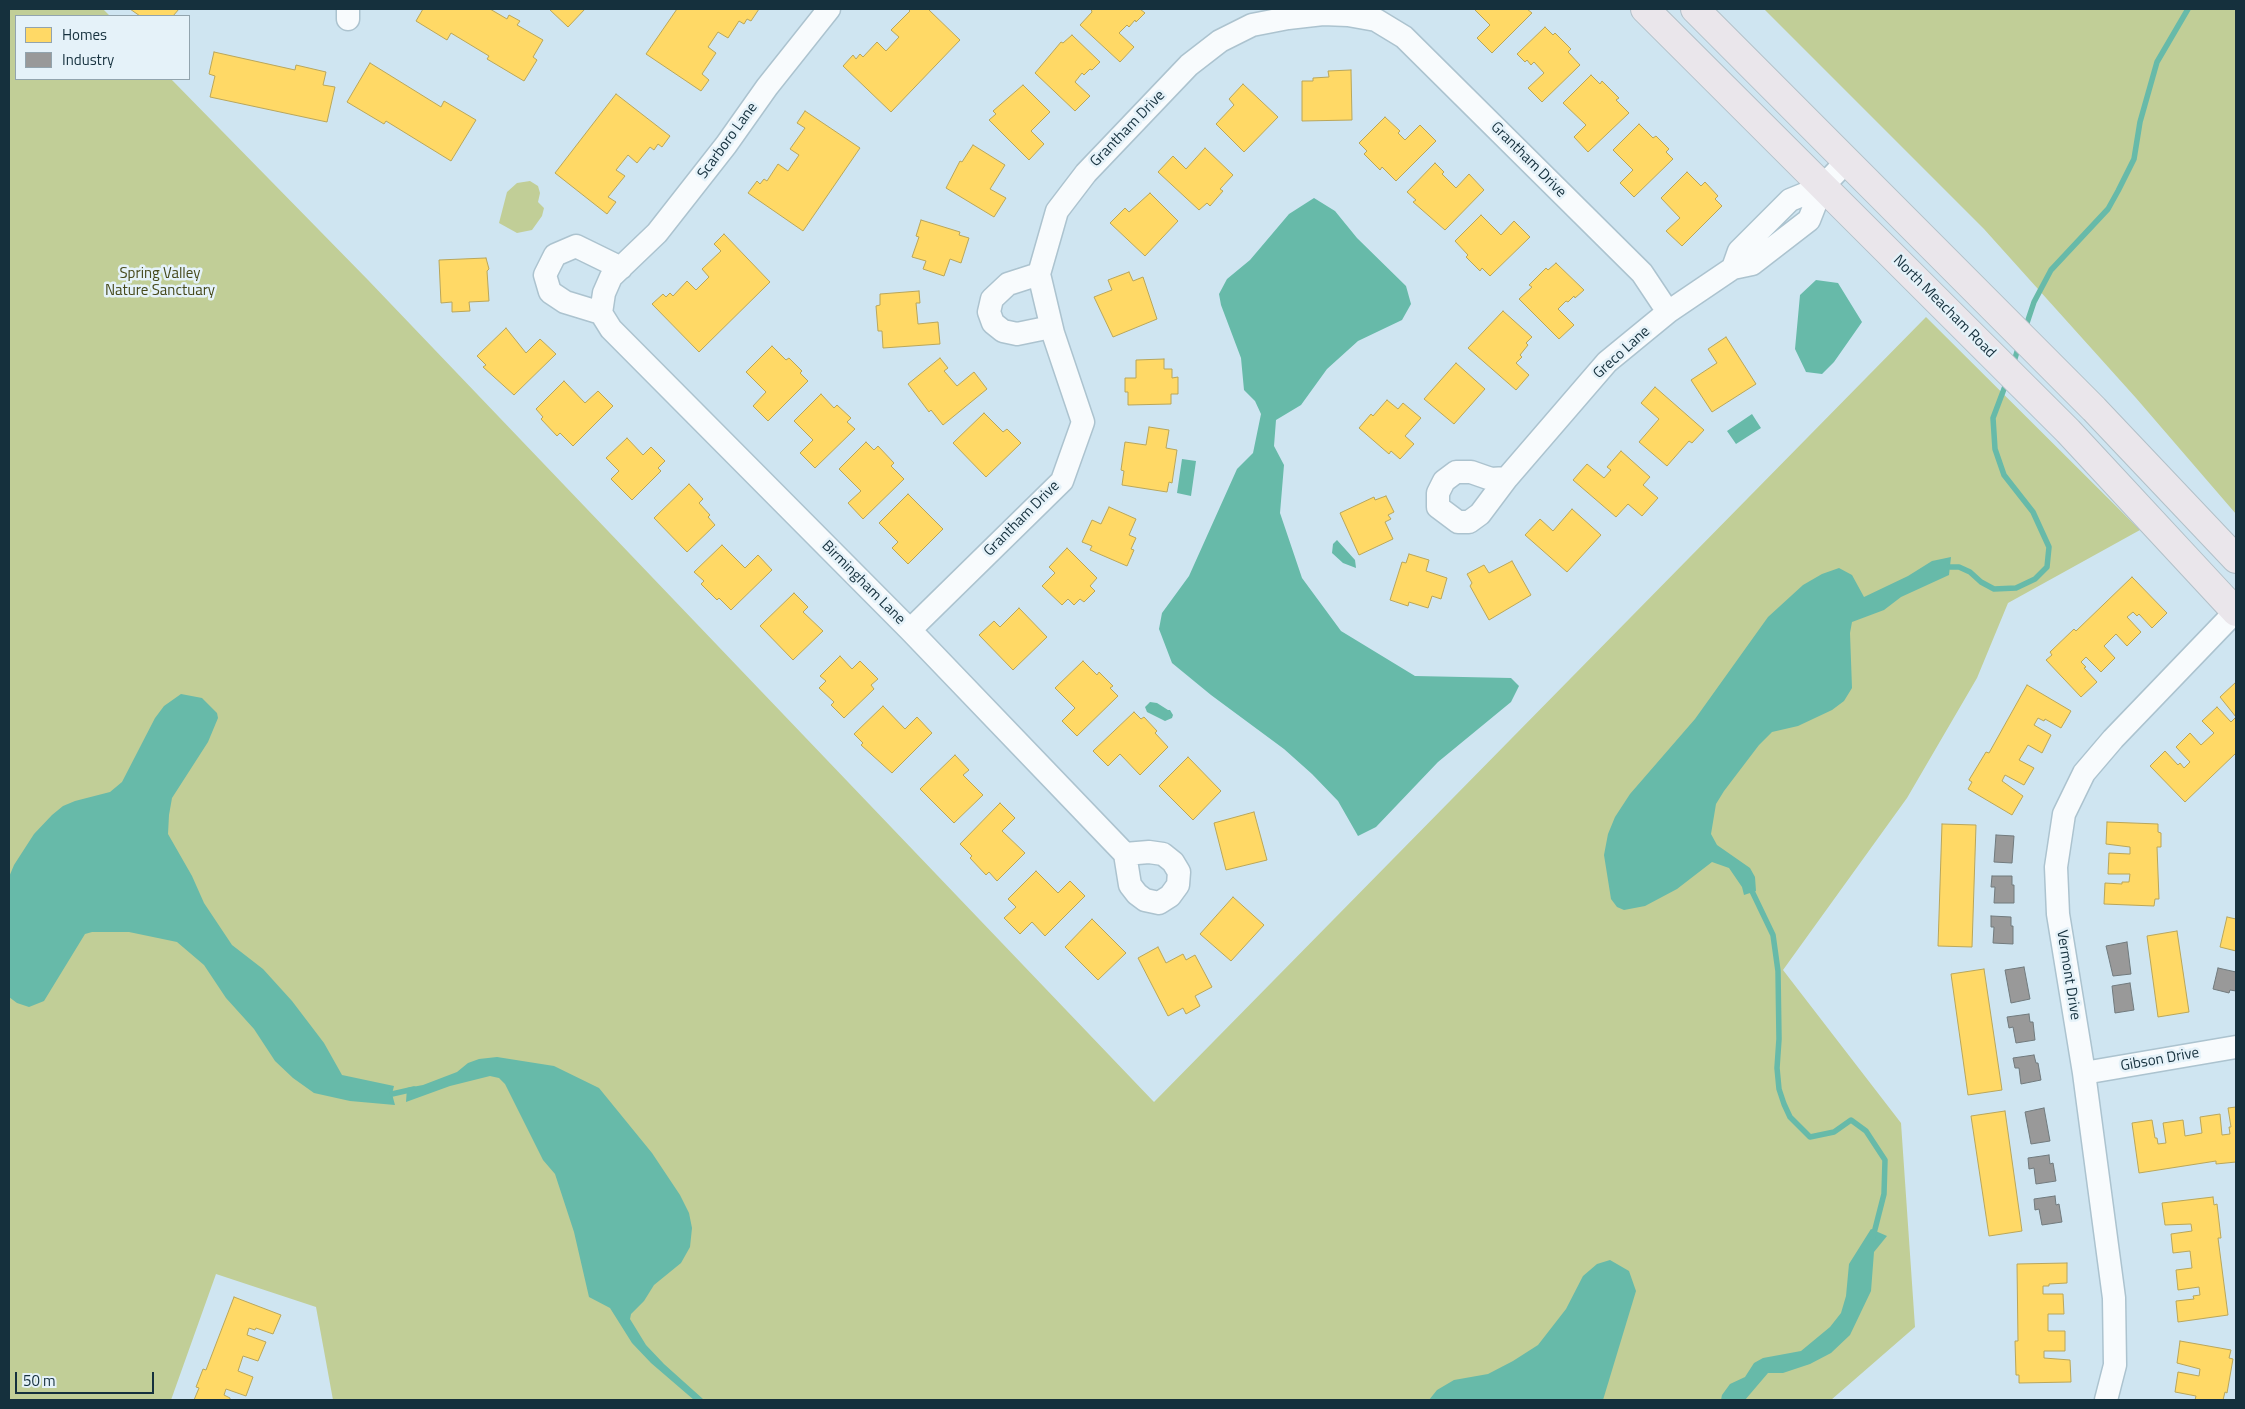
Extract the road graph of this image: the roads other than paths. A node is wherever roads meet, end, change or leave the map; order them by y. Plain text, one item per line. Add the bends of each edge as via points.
1 (829, 9) edge
2 (1645, 9) edge
3 (1695, 9) edge
4 (1323, 11) edge
5 (1375, 14) edge
6 (1847, 161) junction
7 (1822, 187) junction
8 (621, 268) junction
9 (1733, 268) junction
10 (1039, 274) junction
11 (1668, 312) junction
12 (601, 313) junction
13 (1051, 326) junction
14 (1507, 478) dead end
15 (2236, 559) edge
16 (2236, 611) edge
17 (910, 630) junction
18 (1125, 854) dead end
19 (2236, 1047) edge
20 (2084, 1073) junction
21 (2106, 1400) edge

1 - 8 street, Scarboro Lane via 767,86 679,207 657,234
2 - 7 main road, North Meacham Road
3 - 6 main road
4 - 5 street, Grantham Drive
4 - 10 street, Grantham Drive via 1252,25 1220,41 1189,65 1086,173 1057,211
5 - 11 street, Grantham Drive via 1429,61 1635,266
6 - 7 street
6 - 15 main road via 2049,364
7 - 9 street via 1790,200 1739,250
7 - 9 street, Greco Lane via 1809,220 1752,264
7 - 16 main road, North Meacham Road via 2036,398
8 - 12 street via 611,277
8 - 12 street via 576,246 555,255 545,275 550,292 565,302
9 - 11 street, Greco Lane
10 - 13 street, Grantham Drive
10 - 13 street via 1008,284 992,299 988,312 993,323 1003,331 1017,334
11 - 14 street, Greco Lane via 1607,362
12 - 17 street, Birmingham Lane via 611,329
13 - 17 street, Grantham Drive via 1083,422 1062,481
16 - 20 street, Vermont Drive via 2084,773 2064,814 2056,866 2058,914
17 - 18 street, Birmingham Lane
19 - 20 street, Gibson Drive
20 - 21 street, Vermont Drive via 2114,1298 2116,1365

